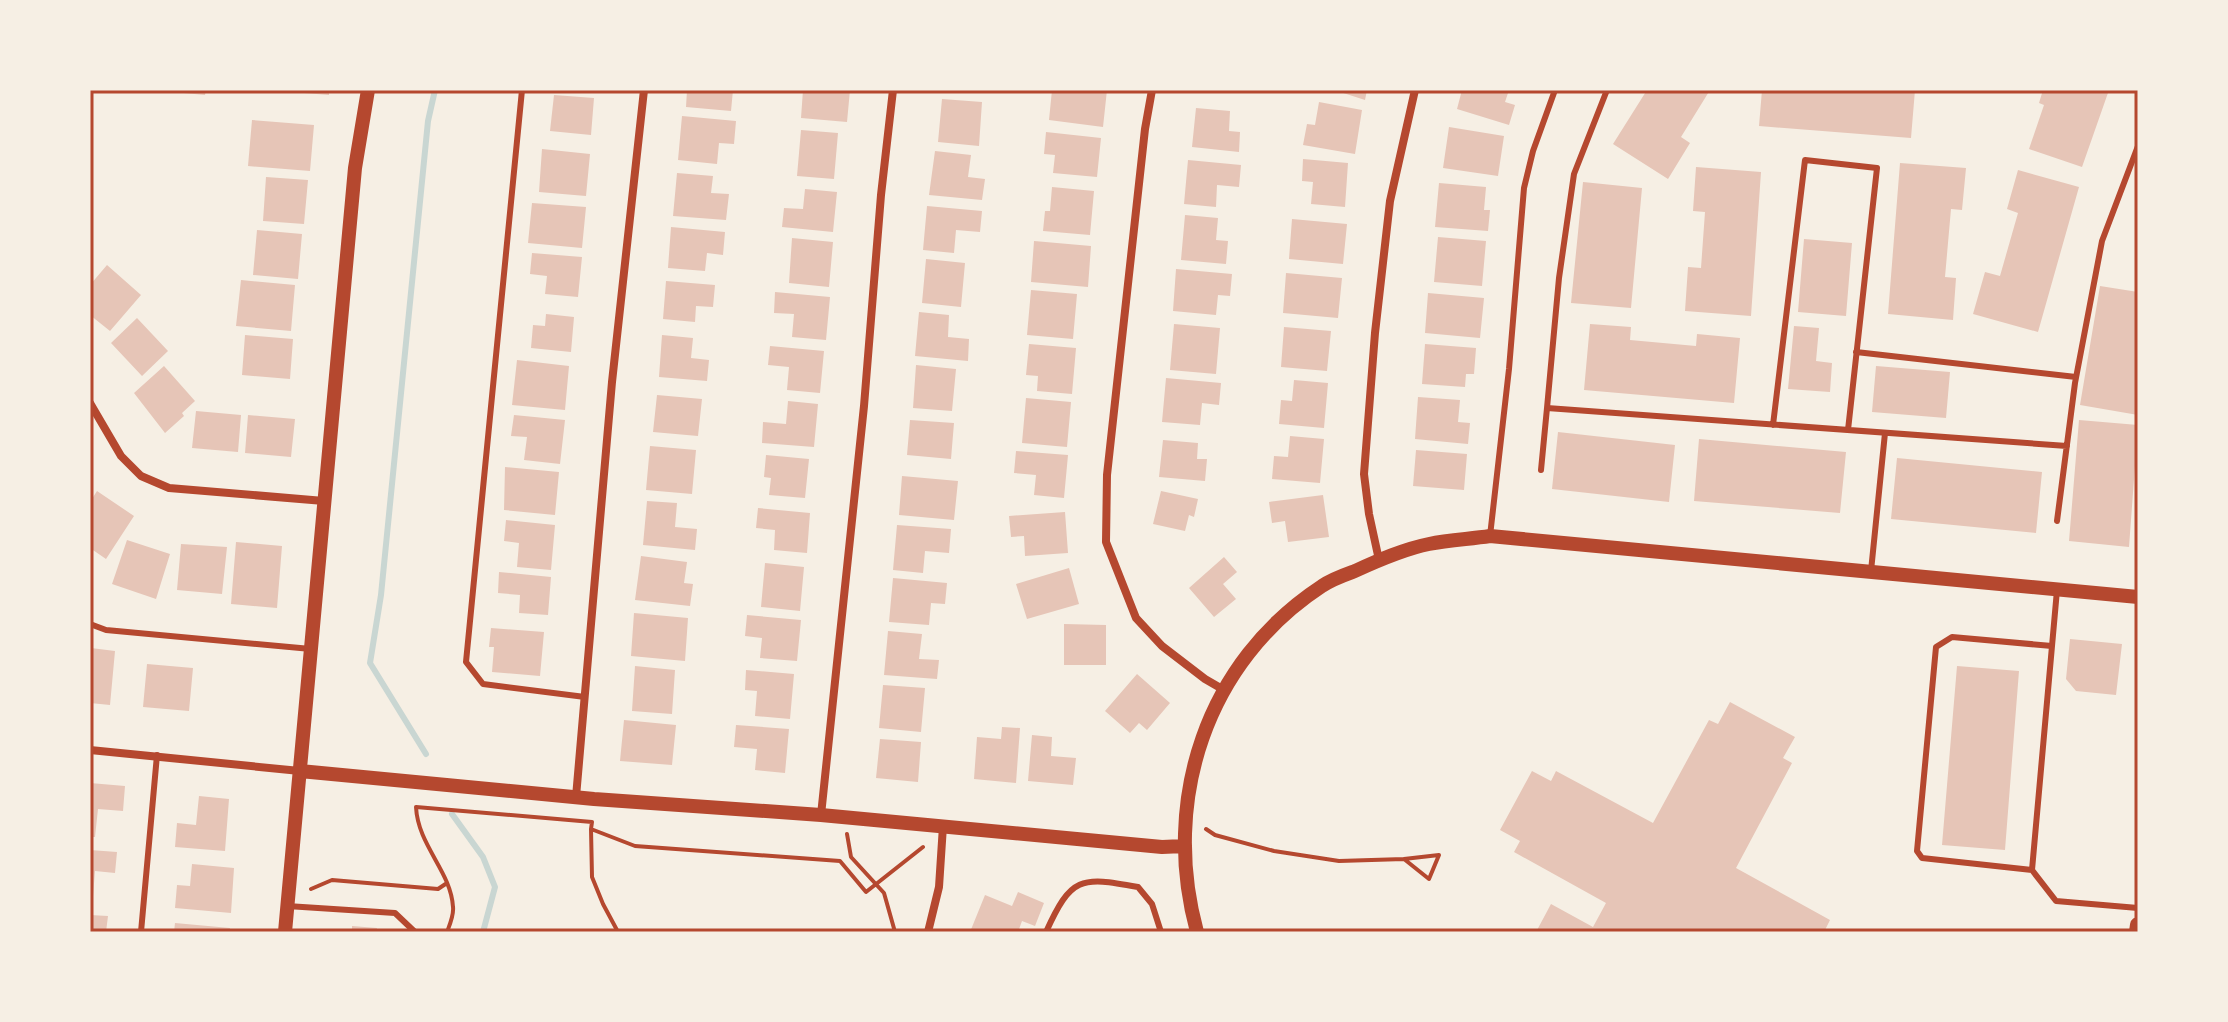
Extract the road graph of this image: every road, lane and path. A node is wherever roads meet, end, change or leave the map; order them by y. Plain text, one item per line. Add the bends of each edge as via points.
1 (368, 90) edge
2 (522, 90) edge
3 (644, 90) edge
4 (893, 90) edge
5 (1152, 90) edge
6 (1415, 90) edge
7 (1555, 90) edge
8 (1607, 90) edge
9 (2138, 146) edge
10 (2129, 172) junction
11 (2138, 175) edge
12 (1856, 352) junction
13 (2076, 377) junction
14 (90, 403) edge
15 (1547, 408) junction
16 (1773, 425) junction
17 (1848, 430) junction
18 (1885, 433) junction
19 (2067, 446) junction
20 (1541, 470) dead end
21 (324, 501) junction
22 (2057, 521) dead end
23 (1490, 536) junction
24 (1379, 560) junction
25 (1871, 571) junction
26 (2057, 589) junction
27 (2138, 597) edge
28 (90, 624) edge
29 (2052, 646) junction
30 (311, 649) junction
31 (1224, 690) junction
32 (585, 697) junction
33 (90, 750) edge
34 (157, 755) junction
35 (300, 771) junction
36 (576, 797) junction
37 (821, 815) junction
38 (943, 826) junction
39 (591, 829) junction
40 (1206, 829) dead end
41 (847, 834) dead end
42 (1184, 846) junction
43 (923, 847) dead end
44 (1404, 859) junction
45 (2032, 870) junction
46 (447, 883) junction
47 (875, 885) junction
48 (311, 889) dead end
49 (287, 906) junction
50 (2138, 908) edge
51 (2138, 925) edge
52 (141, 932) edge
53 (285, 932) edge
54 (415, 932) edge
55 (447, 932) edge
56 (618, 932) edge
57 (895, 932) edge
58 (928, 932) edge
59 (1046, 932) edge
60 (1161, 932) edge
61 (1197, 932) edge
62 (2137, 932) edge

1 - 21 street via 355,168
2 - 32 lane via 466,662 483,684
3 - 32 street
4 - 37 street
5 - 31 street via 1109,459 1106,542 1136,618 1162,646
6 - 24 street via 1390,201 1364,474
7 - 23 lane via 1524,188
8 - 15 lane via 1574,174
9 - 10 lane
10 - 11 lane
10 - 13 lane via 2102,241
12 - 13 lane
12 - 16 lane via 1877,168 1805,160
12 - 17 lane
13 - 19 lane
14 - 21 street via 121,456 141,476 169,488
15 - 16 lane
15 - 20 lane
16 - 17 lane
17 - 18 lane
18 - 19 lane
18 - 25 lane
19 - 22 lane
21 - 30 street
23 - 24 street via 1428,544
23 - 25 street
24 - 31 street via 1324,584 1281,617 1238,665
25 - 26 street
26 - 27 street
26 - 29 lane
28 - 30 lane via 106,630
29 - 45 lane
29 - 45 lane via 1952,637 1936,647 1917,851 1922,858
30 - 35 street
31 - 42 street via 1198,745
32 - 36 street
33 - 34 street
34 - 35 street
34 - 52 lane
35 - 36 street
35 - 49 street
36 - 37 street
37 - 38 street
38 - 42 street
38 - 58 street via 939,887
39 - 46 path via 592,822 416,807 426,846
39 - 47 path via 635,846 840,861 866,892
39 - 56 path via 592,877
40 - 44 path via 1274,851 1339,861
41 - 47 path via 851,857
42 - 61 street
43 - 47 path
44 - 44 path via 1428,856 1439,855 1429,879
45 - 50 lane via 2056,901
46 - 48 path via 438,889 332,880
46 - 55 path via 454,911
47 - 57 path via 884,893
49 - 53 street
49 - 54 lane via 395,913
51 - 62 main road
59 - 60 lane via 1070,889 1093,880 1138,887 1152,904

